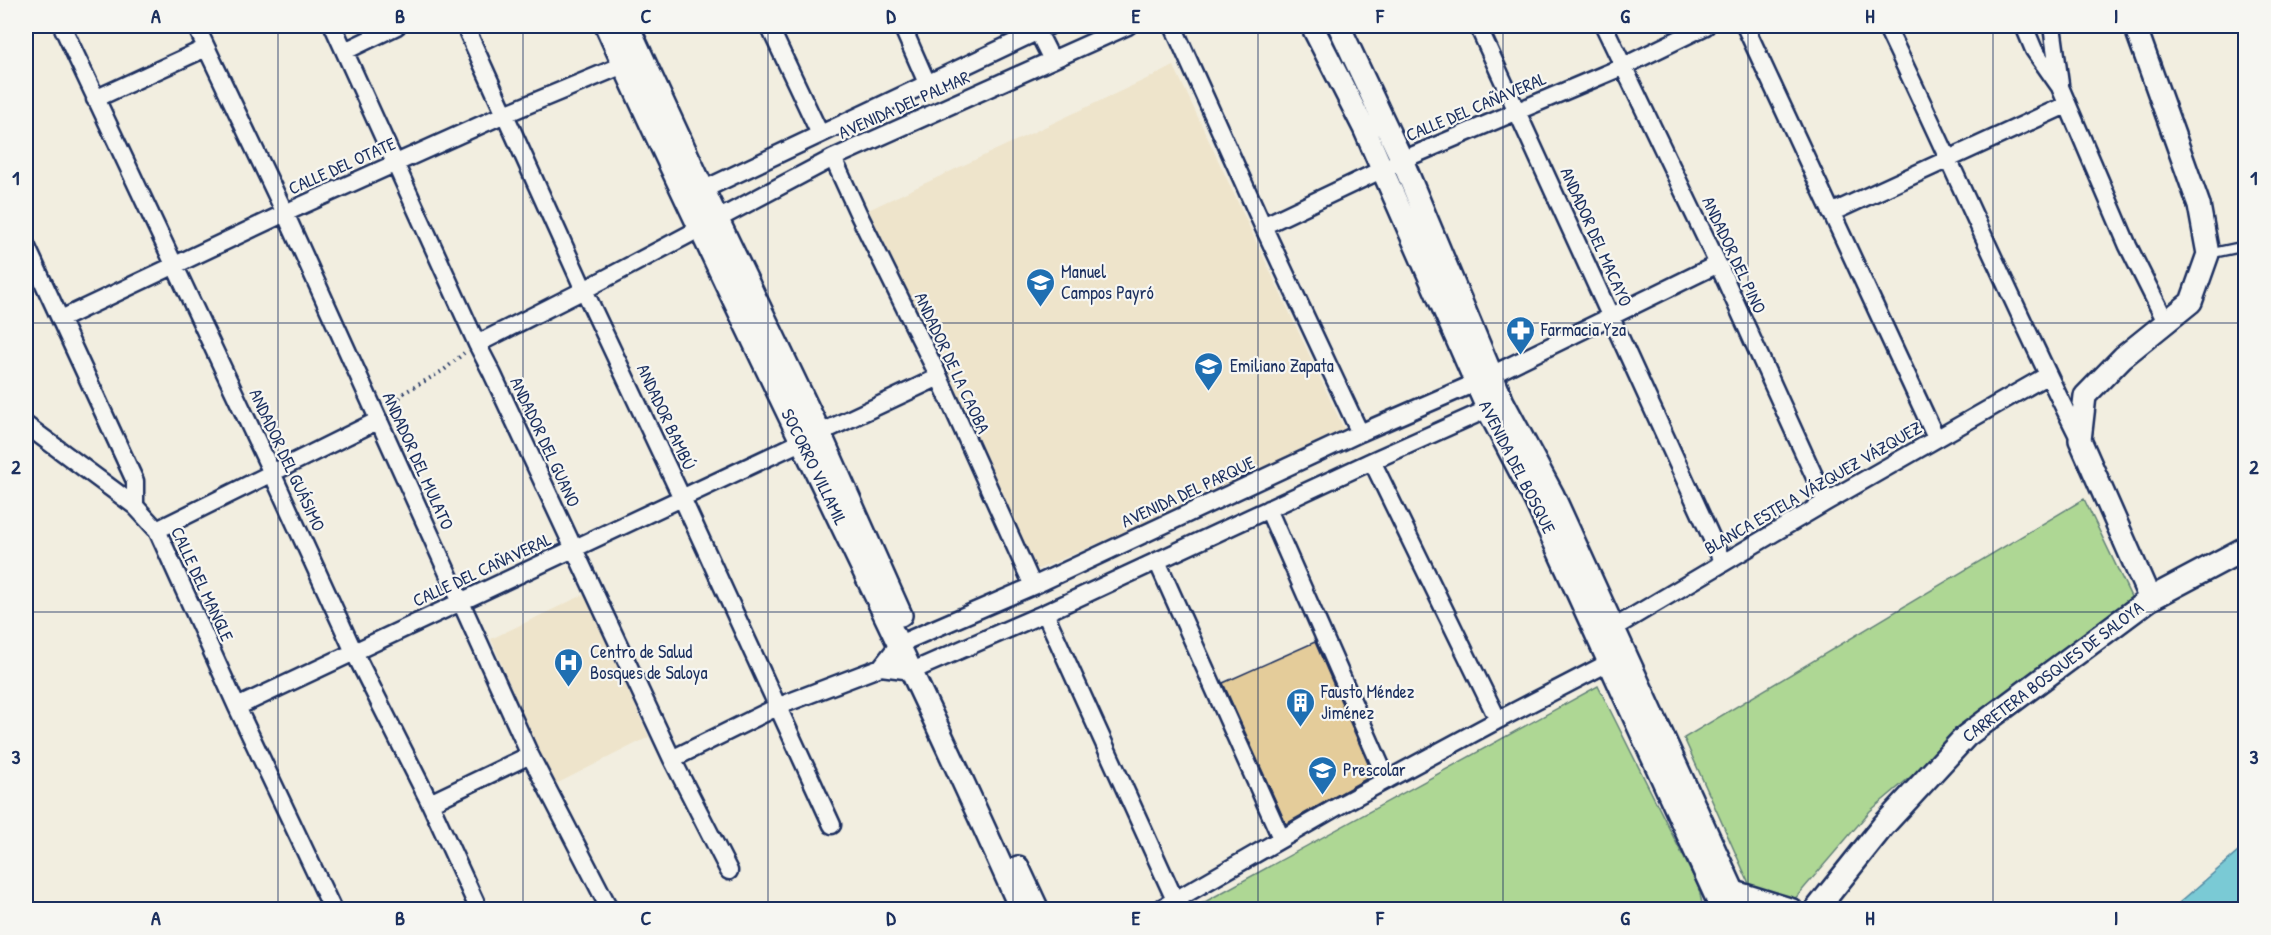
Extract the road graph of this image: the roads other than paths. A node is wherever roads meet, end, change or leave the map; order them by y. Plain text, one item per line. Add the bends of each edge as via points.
1 (62, 26) edge
2 (196, 26) edge
3 (333, 26) edge
4 (397, 26) edge
5 (465, 26) edge
6 (606, 26) edge
7 (628, 26) edge
8 (769, 26) edge
9 (902, 26) edge
10 (1128, 26) edge
11 (1173, 26) edge
12 (1312, 26) edge
13 (1339, 26) edge
14 (1478, 26) edge
15 (1604, 26) edge
16 (1706, 26) edge
17 (1745, 26) edge
18 (1886, 26) edge
19 (2024, 26) edge
20 (2052, 26) edge
21 (2135, 26) edge
22 (1041, 27) edge
23 (206, 48) junction
24 (345, 51) junction
25 (1052, 60) junction
26 (633, 61) junction
27 (1622, 67) junction
28 (927, 83) junction
29 (2060, 87) junction
30 (95, 99) junction
31 (2066, 105) junction
32 (1517, 110) junction
33 (505, 114) junction
34 (820, 134) junction
35 (833, 158) junction
36 (1950, 159) junction
37 (1402, 160) junction
38 (396, 164) junction
39 (1381, 169) junction
40 (695, 194) junction
41 (285, 213) junction
42 (1831, 213) junction
43 (709, 224) junction
44 (1263, 226) junction
45 (26, 245) edge
46 (2246, 246) edge
47 (2208, 254) junction
48 (1718, 264) junction
49 (174, 266) junction
50 (584, 290) junction
51 (1611, 316) junction
52 (61, 319) junction
53 (2166, 322) junction
54 (477, 344) junction
55 (2048, 375) junction
56 (939, 377) junction
57 (1484, 379) junction
58 (1496, 406) junction
59 (379, 420) junction
60 (26, 425) edge
61 (1360, 433) junction
62 (811, 437) junction
63 (1936, 438) junction
64 (2080, 440) junction
65 (1372, 460) junction
66 (272, 473) junction
67 (682, 498) junction
68 (1826, 502) junction
69 (135, 506) junction
70 (1268, 509) junction
71 (157, 530) junction
72 (2246, 548) edge
73 (573, 549) junction
74 (1157, 561) junction
75 (1723, 563) junction
76 (1033, 586) junction
77 (2150, 599) junction
78 (460, 602) junction
79 (1045, 613) junction
80 (1606, 632) junction
81 (905, 641) junction
82 (354, 652) junction
83 (1610, 662) junction
84 (881, 667) junction
85 (917, 668) junction
86 (779, 706) junction
87 (237, 707) junction
88 (1498, 720) junction
89 (530, 755) junction
90 (672, 759) junction
91 (1387, 780) junction
92 (430, 804) junction
93 (832, 825) dead end
94 (1281, 838) junction
95 (729, 871) dead end
96 (1176, 900) junction
97 (1727, 904) edge
98 (333, 909) edge
99 (480, 909) edge
100 (610, 909) edge
101 (1021, 909) edge
102 (1038, 909) edge
103 (1158, 909) edge
104 (1791, 909) edge
105 (1816, 909) edge

1 - 30 street, ANDADOR DEL GUÁSIMO
2 - 23 street, ANDADOR DEL MULATO
3 - 24 street, ANDADOR DEL GUANO
4 - 24 street
5 - 33 street, ANDADOR BAMBÚ
6 - 26 street, SOCORRO VILLAMIL
7 - 26 street, SOCORRO VILLAMIL
8 - 34 street
9 - 28 street
10 - 25 street, AVENIDA DEL PALMAR
11 - 44 street
12 - 39 street, AVENIDA DEL BOSQUE
13 - 37 street, AVENIDA DEL BOSQUE
14 - 32 street, ANDADOR DEL MACAYO
15 - 27 street, ANDADOR DEL PINO
16 - 27 street, CALLE DEL CAÑAVERAL
17 - 42 street
18 - 36 street
19 - 29 street via 2034,50
20 - 29 street
21 - 47 street via 2199,205
22 - 25 street
22 - 28 street, AVENIDA DEL PALMAR
23 - 30 street
23 - 41 street, ANDADOR DEL MULATO
24 - 38 street, ANDADOR DEL GUANO
25 - 35 street, AVENIDA DEL PALMAR
26 - 33 street, CALLE DEL OTATE
26 - 40 street, SOCORRO VILLAMIL
27 - 32 street, CALLE DEL CAÑAVERAL
27 - 48 street, ANDADOR DEL PINO
28 - 34 street, AVENIDA DEL PALMAR
29 - 31 street
30 - 49 street, ANDADOR DEL GUÁSIMO
31 - 36 street
31 - 53 street via 2127,246
32 - 37 street, CALLE DEL CAÑAVERAL
32 - 51 street, ANDADOR DEL MACAYO
33 - 38 street, CALLE DEL OTATE
33 - 50 street, ANDADOR BAMBÚ
34 - 40 street, AVENIDA DEL PALMAR
35 - 43 street, AVENIDA DEL PALMAR
35 - 56 street, ANDADOR DE LA CAOBA
36 - 42 street
36 - 55 street
37 - 39 street, CALLE DEL CAÑAVERAL
37 - 57 street, AVENIDA DEL BOSQUE
38 - 41 street, CALLE DEL OTATE
38 - 54 street, ANDADOR DEL GUANO
39 - 44 street, CALLE DEL CAÑAVERAL
39 - 57 street, AVENIDA DEL BOSQUE
40 - 43 street, SOCORRO VILLAMIL
41 - 49 street, CALLE DEL OTATE
41 - 59 street, ANDADOR DEL MULATO
42 - 63 street
43 - 50 street, AVENIDA DEL PALMAR
43 - 62 street, SOCORRO VILLAMIL
44 - 61 street
45 - 52 street
46 - 47 lane
47 - 53 street via 2191,302
48 - 51 street, AVENIDA DEL PARQUE
48 - 68 street, ANDADOR DEL PINO
49 - 52 street, CALLE DEL OTATE
49 - 66 street, ANDADOR DEL GUÁSIMO
50 - 54 street, AVENIDA DEL PALMAR
50 - 67 street, ANDADOR BAMBÚ
51 - 57 street, AVENIDA DEL PARQUE
51 - 75 street, ANDADOR DEL MACAYO
52 - 69 street via 135,481
53 - 64 street via 2123,357 2085,396
54 - 73 street, ANDADOR DEL GUANO
55 - 63 street, BLANCA ESTELA VÁZQUEZ VÁZQUEZ
55 - 64 street
56 - 62 street, CALLE DEL CAÑAVERAL
56 - 76 street, ANDADOR DE LA CAOBA
57 - 58 street, AVENIDA DEL BOSQUE
57 - 61 street, AVENIDA DEL PARQUE
58 - 65 street
58 - 80 street, AVENIDA DEL BOSQUE via 1553,495
59 - 66 street
59 - 78 street, ANDADOR DEL MULATO
60 - 69 street, CALLE DEL MANGLE
61 - 76 street, AVENIDA DEL PARQUE
62 - 67 street, CALLE DEL CAÑAVERAL
62 - 81 street, SOCORRO VILLAMIL
63 - 68 street, BLANCA ESTELA VÁZQUEZ VÁZQUEZ
64 - 77 street
65 - 70 street
65 - 88 street
66 - 71 street
66 - 82 street, ANDADOR DEL GUÁSIMO
67 - 73 street, CALLE DEL CAÑAVERAL
67 - 86 street, ANDADOR BAMBÚ
68 - 75 street, BLANCA ESTELA VÁZQUEZ VÁZQUEZ
69 - 71 street, CALLE DEL MANGLE
70 - 74 street
70 - 91 street
71 - 87 street, CALLE DEL MANGLE
72 - 77 main road, CARRETERA BOSQUES DE SALOYA
73 - 78 street, CALLE DEL CAÑAVERAL
73 - 90 street, ANDADOR DEL GUANO
74 - 79 street
74 - 94 street
75 - 80 street, BLANCA ESTELA VÁZQUEZ VÁZQUEZ
76 - 81 street, AVENIDA DEL PARQUE
77 - 105 main road, CARRETERA BOSQUES DE SALOYA via 1966,735 1882,826
78 - 82 street, CALLE DEL CAÑAVERAL
78 - 89 street, ANDADOR DEL MULATO
79 - 85 street
79 - 96 street
80 - 83 street, AVENIDA DEL BOSQUE
80 - 97 street, AVENIDA DEL BOSQUE
81 - 84 street
81 - 85 street, SOCORRO VILLAMIL
82 - 87 street, CALLE DEL CAÑAVERAL
82 - 92 street, ANDADOR DEL GUÁSIMO
83 - 88 street
83 - 97 street, AVENIDA DEL BOSQUE
84 - 85 street
84 - 86 street
85 - 101 street, SOCORRO VILLAMIL
85 - 102 street, SOCORRO VILLAMIL
86 - 90 street
86 - 93 street, ANDADOR BAMBÚ
87 - 98 street, CALLE DEL MANGLE
88 - 91 street
89 - 92 street
89 - 100 street, ANDADOR DEL MULATO
90 - 95 street, ANDADOR DEL GUANO
91 - 94 street
92 - 99 street, ANDADOR DEL GUÁSIMO
94 - 96 street
96 - 103 street
97 - 104 main road

